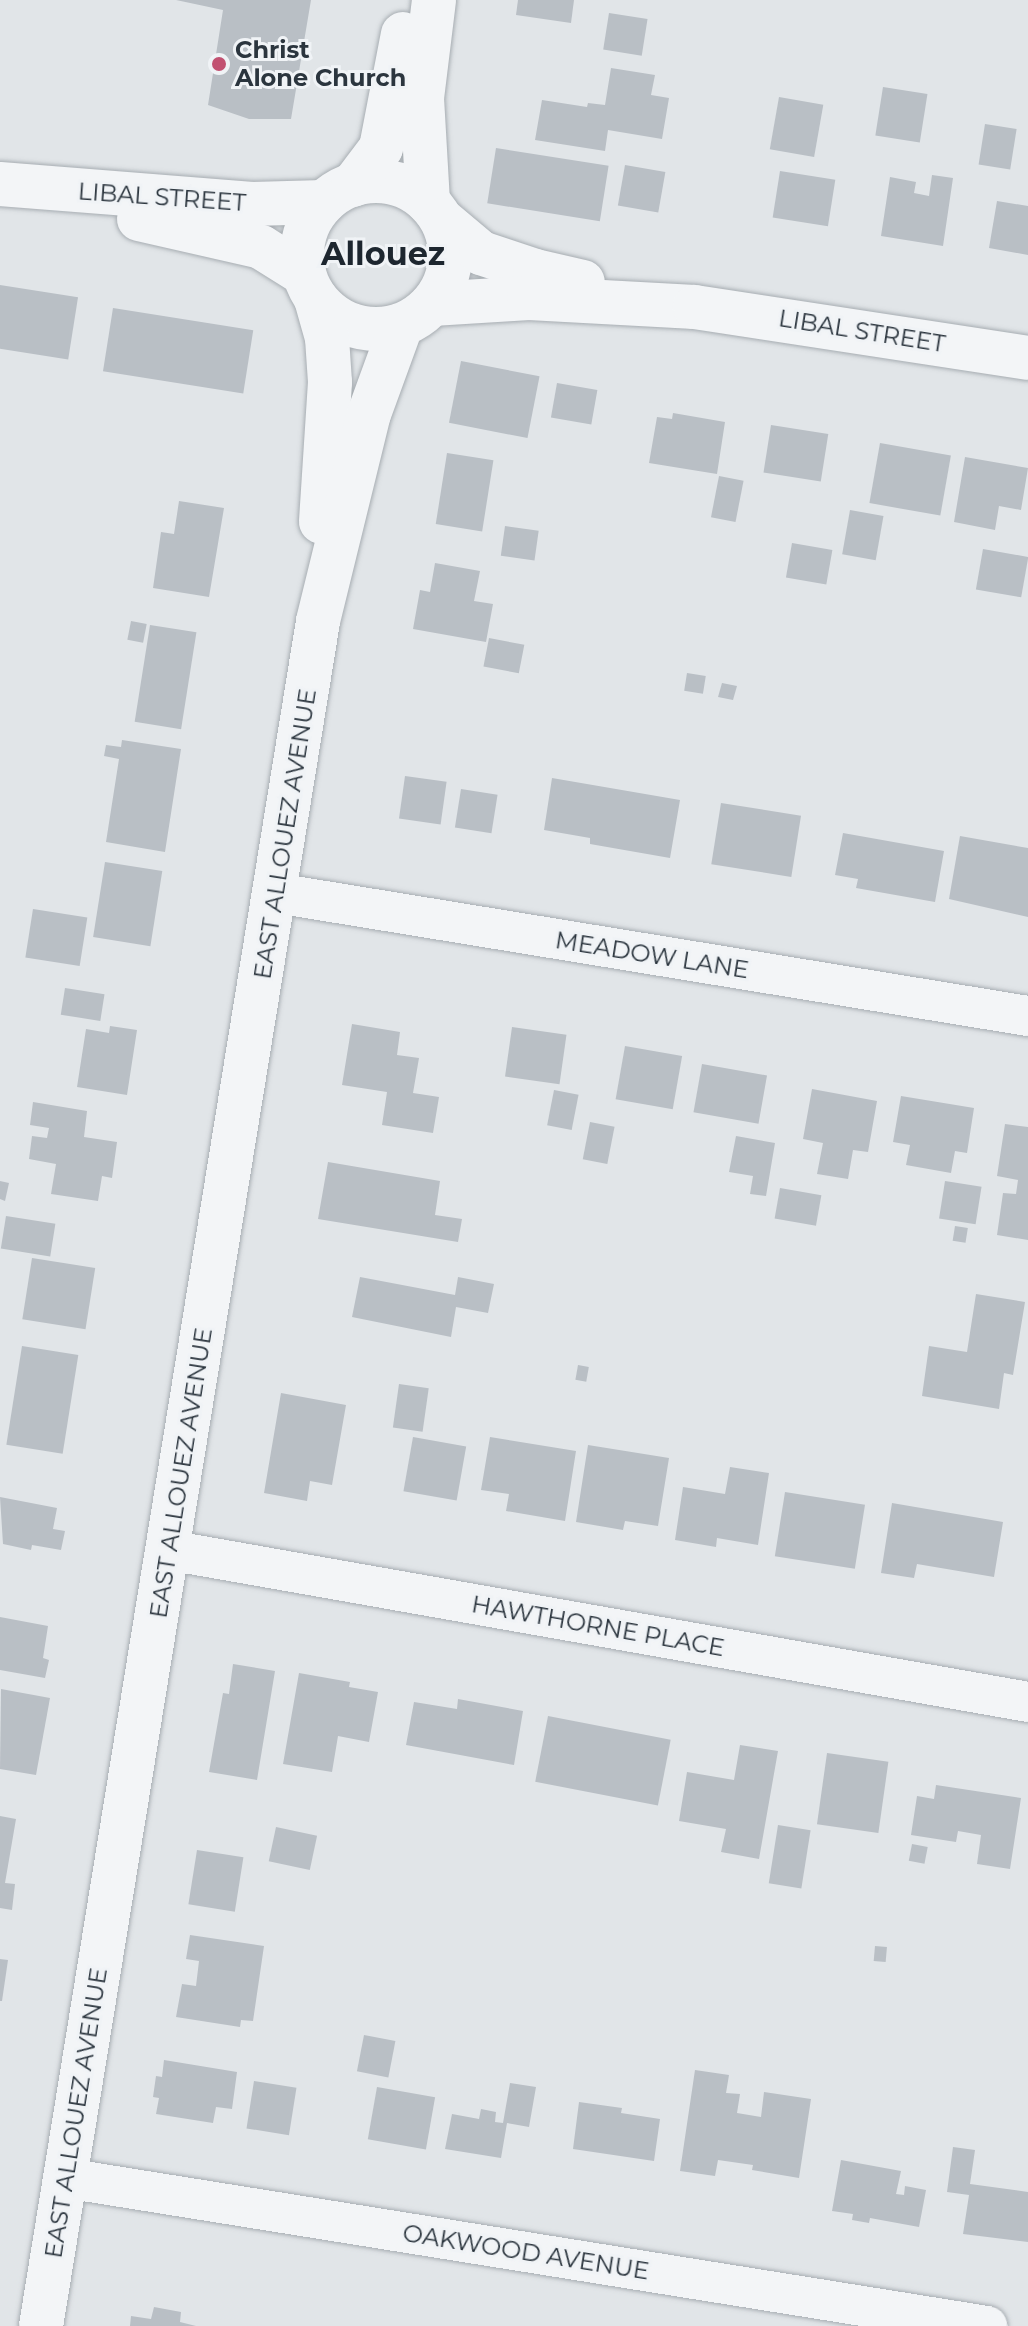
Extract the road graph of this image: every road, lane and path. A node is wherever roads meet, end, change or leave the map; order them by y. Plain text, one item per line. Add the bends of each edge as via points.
1 (410, 0) edge
2 (434, 0) edge
3 (0, 186) edge
4 (339, 193) junction
5 (435, 211) junction
6 (310, 286) junction
7 (695, 307) junction
8 (416, 315) junction
9 (1028, 358) edge
10 (318, 621) junction
11 (276, 893) junction
12 (1028, 1016) edge
13 (168, 1550) junction
14 (1028, 1702) edge
15 (65, 2178) junction
16 (41, 2326) edge
17 (987, 2326) edge

1 - 4 street via 381,148
2 - 5 street via 422,98
3 - 4 street, LIBAL STREET via 252,204
3 - 6 street, LIBAL STREET via 261,247
4 - 5 street via 373,181 393,183 412,190
4 - 6 street via 309,223 303,248
5 - 7 street, LIBAL STREET via 481,253 535,271
5 - 8 street via 449,241 450,264 444,285
6 - 8 street via 332,316 353,326 377,330
6 - 10 street, EAST ALLOUEZ AVENUE via 327,338 330,382
7 - 8 street, LIBAL STREET via 529,298
7 - 9 street, LIBAL STREET
8 - 10 street, EAST ALLOUEZ AVENUE via 369,414
10 - 11 street, EAST ALLOUEZ AVENUE
11 - 12 street, MEADOW LANE
11 - 13 street, EAST ALLOUEZ AVENUE
13 - 14 street, HAWTHORNE PLACE
13 - 15 street, EAST ALLOUEZ AVENUE
15 - 16 street, EAST ALLOUEZ AVENUE
15 - 17 street, OAKWOOD AVENUE

